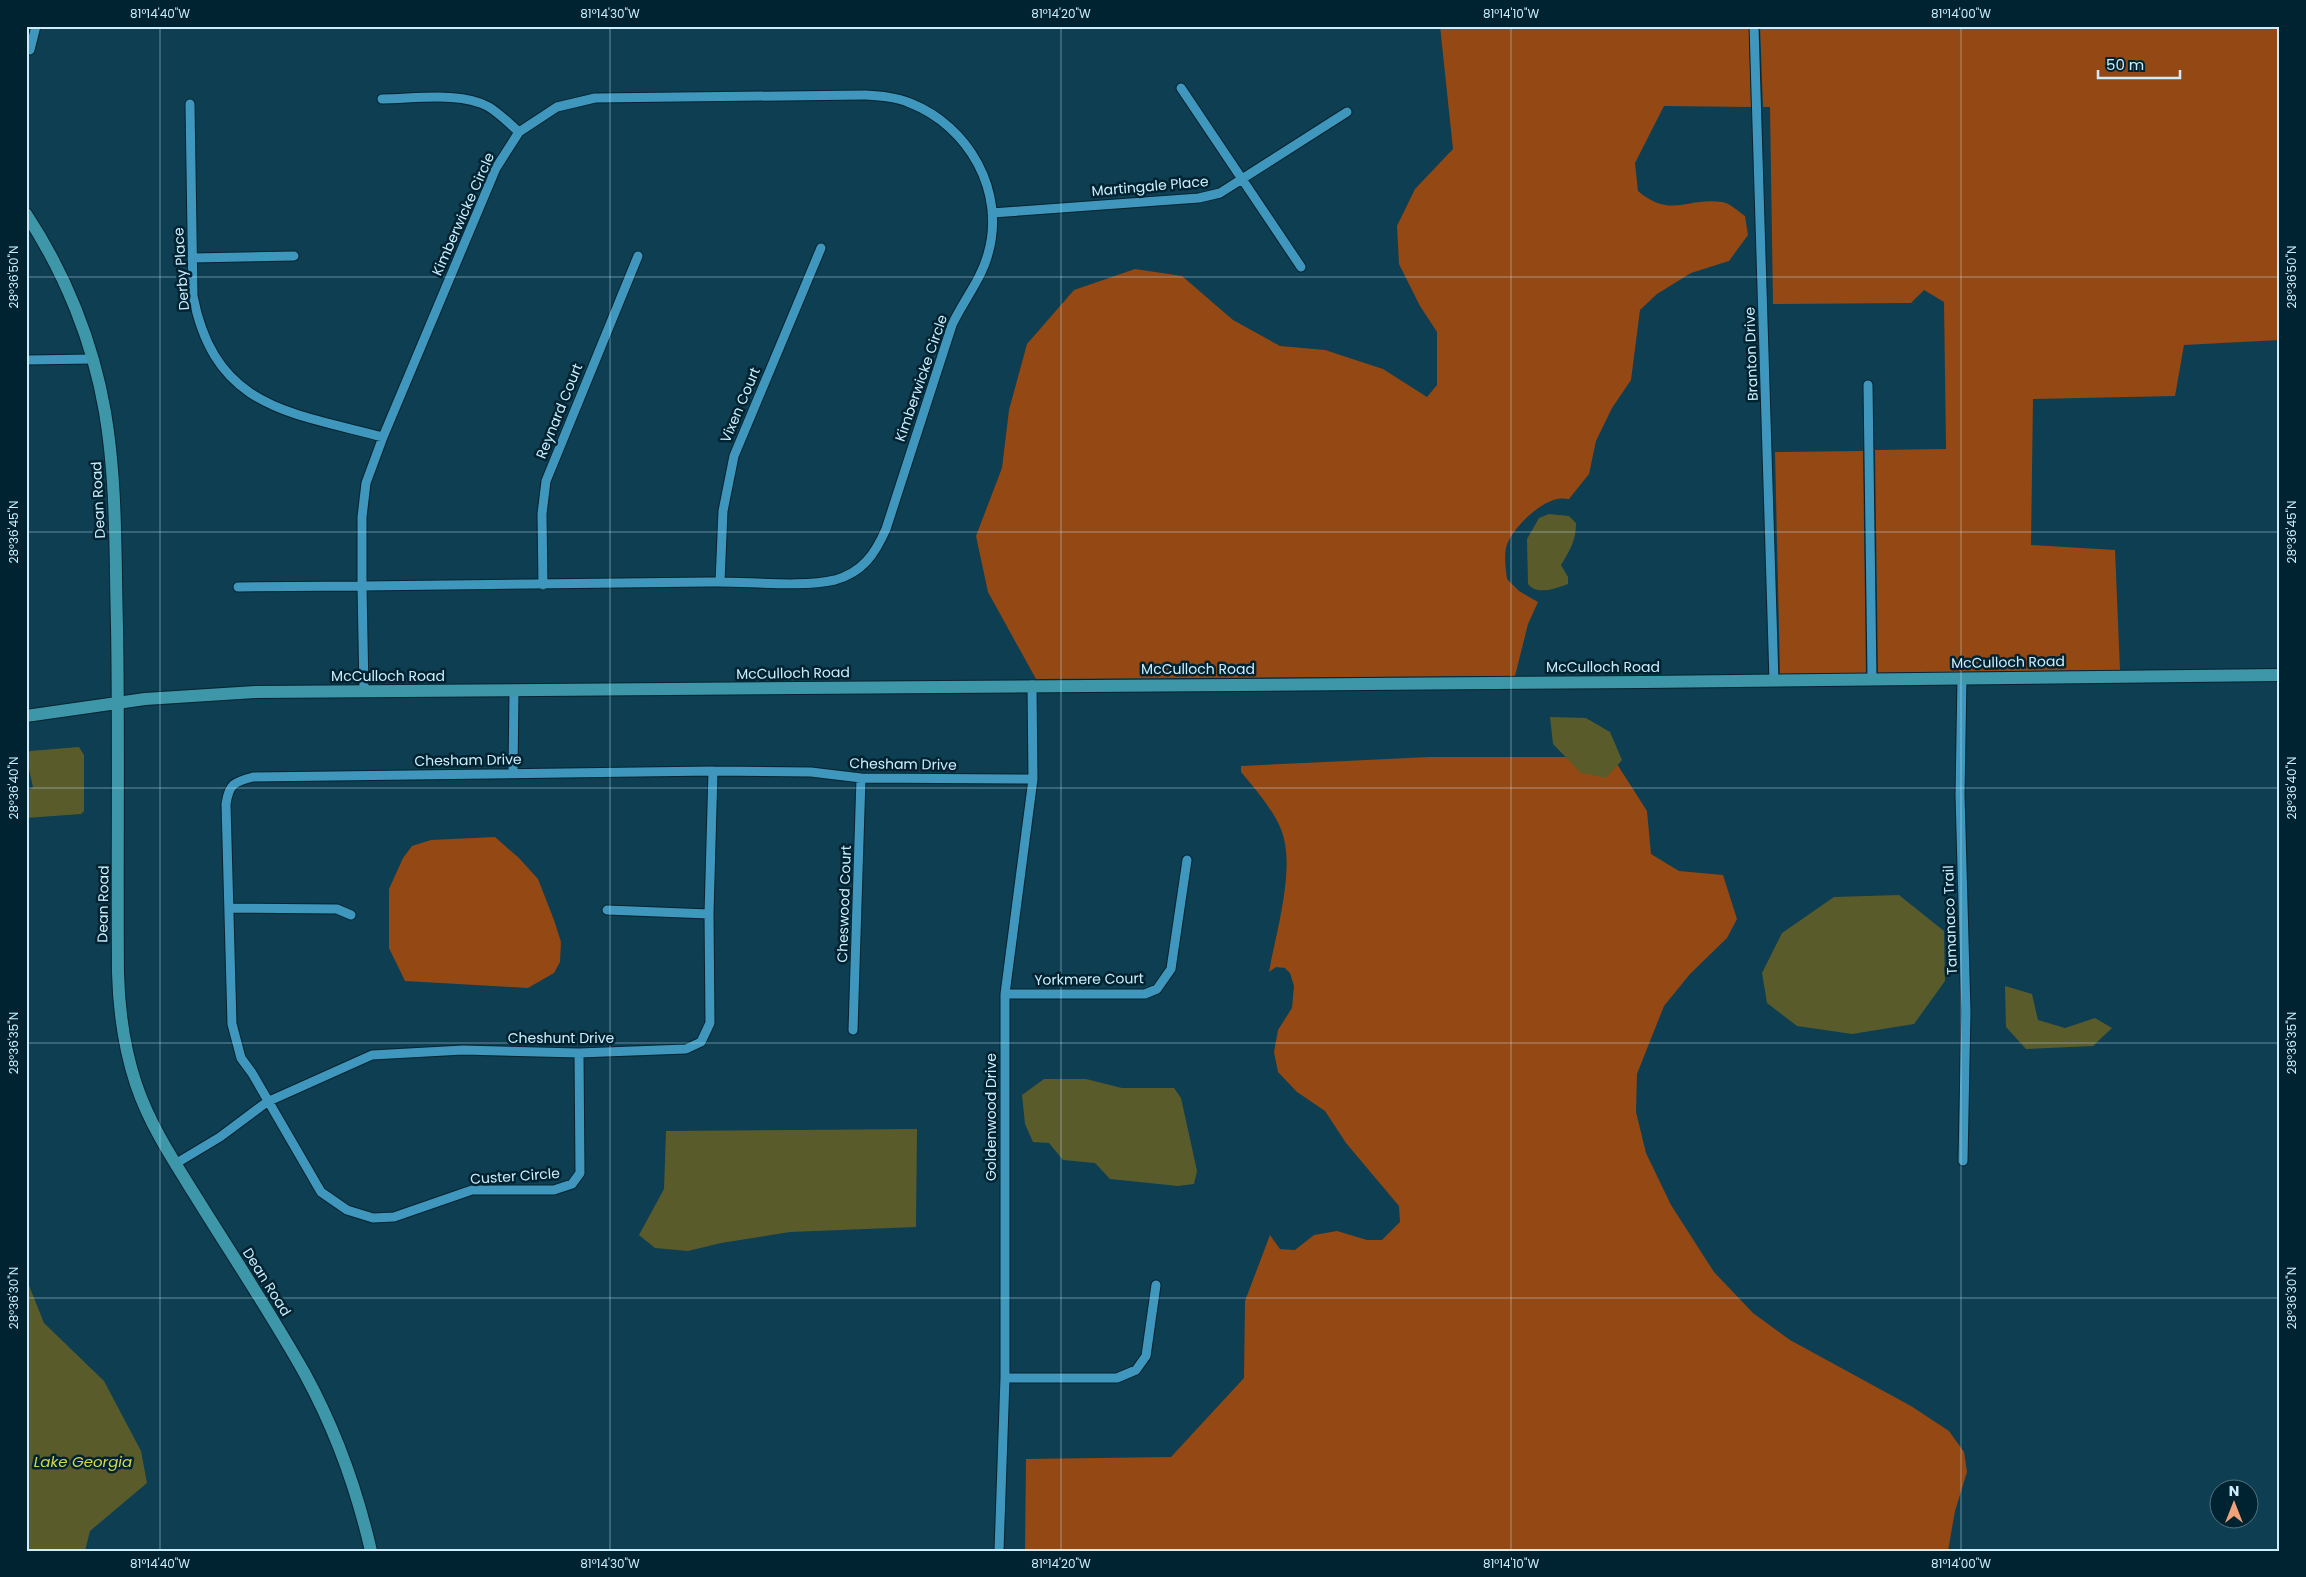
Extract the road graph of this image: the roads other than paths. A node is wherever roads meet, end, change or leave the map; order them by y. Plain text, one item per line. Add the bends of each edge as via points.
1 (36, 26) edge
2 (1754, 26) edge
3 (30, 50) dead end
4 (1181, 88) dead end
5 (382, 99) dead end
6 (190, 104) dead end
7 (1347, 112) dead end
8 (520, 132) junction
9 (1244, 180) junction
10 (992, 212) junction
11 (26, 214) edge
12 (821, 248) dead end
13 (294, 256) dead end
14 (638, 256) dead end
15 (192, 258) junction
16 (1300, 267) dead end
17 (93, 359) junction
18 (26, 360) edge
19 (1868, 385) dead end
20 (383, 437) junction
21 (720, 582) junction
22 (543, 585) junction
23 (362, 586) junction
24 (238, 587) dead end
25 (2280, 675) edge
26 (1962, 678) junction
27 (1872, 679) junction
28 (1774, 681) junction
29 (1032, 685) junction
30 (364, 691) junction
31 (514, 691) junction
32 (118, 703) junction
33 (26, 716) edge
34 (712, 771) junction
35 (513, 773) junction
36 (861, 778) junction
37 (1033, 779) junction
38 (1187, 860) dead end
39 (229, 908) junction
40 (606, 910) dead end
41 (709, 914) junction
42 (351, 915) dead end
43 (1005, 994) junction
44 (853, 1030) dead end
45 (580, 1053) junction
46 (267, 1102) junction
47 (1963, 1161) dead end
48 (175, 1164) junction
49 (1156, 1285) dead end
50 (1005, 1378) junction
51 (371, 1551) edge
52 (1000, 1551) edge

1 - 3 street
2 - 28 street, Branton Drive
4 - 9 street
5 - 8 street via 459,98 489,108
6 - 15 street, Derby Place
7 - 9 street, Martingale Place
8 - 10 street, Kimberwicke Circle via 557,108 595,98 883,96 909,102 930,112 966,144 985,180
8 - 20 street, Kimberwicke Circle via 496,168
9 - 10 street, Martingale Place via 1220,193 1199,198
9 - 16 street
10 - 21 street, Kimberwicke Circle via 988,252 981,274 952,325 877,551 855,572 835,580 815,583
11 - 17 street, Dean Road via 58,270
12 - 21 street, Vixen Court via 734,456 723,511
13 - 15 street
14 - 22 street, Reynard Court via 546,481 542,514
15 - 20 street, Derby Place via 193,296 198,321 220,364 239,386 274,406
17 - 18 street
17 - 32 street, Dean Road via 106,414 111,458
19 - 27 street
20 - 23 street, Kimberwicke Circle via 366,484 362,517
21 - 22 street, Kimberwicke Circle
22 - 23 street, Kimberwicke Circle
23 - 24 street
23 - 30 street
25 - 26 street, McCulloch Road
26 - 27 street, McCulloch Road
26 - 47 street, Tamanaco Trail via 1960,795 1966,1012
27 - 28 street, McCulloch Road
28 - 29 street, McCulloch Road
29 - 31 street, McCulloch Road
29 - 37 street, Goldenwood Drive
30 - 31 street, McCulloch Road
30 - 32 street, McCulloch Road via 187,695
31 - 35 street
32 - 33 street, McCulloch Road
32 - 48 street, Dean Road via 121,1019 126,1051 139,1092
34 - 35 street, Chesham Drive
34 - 36 street, Chesham Drive via 811,772
34 - 41 street, Cheshunt Drive
35 - 39 street, Chesham Drive via 253,777 236,781 228,791 226,804
36 - 37 street, Chesham Drive
36 - 44 street, Cheswood Court
37 - 43 street, Goldenwood Drive
38 - 43 street, Yorkmere Court via 1171,969 1158,990 1145,994
39 - 42 street via 337,909
39 - 46 street, Chesham Drive via 232,1024 241,1058
40 - 41 street
41 - 45 street, Cheshunt Drive via 710,1023 702,1042 686,1049
43 - 50 street, Goldenwood Drive
45 - 46 street, Cheshunt Drive via 463,1050 372,1055
45 - 46 street, Custer Circle via 580,1173 572,1184 554,1190 472,1190 394,1217 373,1218 347,1210 321,1192
46 - 48 street, Cheshunt Drive via 220,1137
48 - 51 street, Dean Road via 311,1386 345,1463
49 - 50 street via 1146,1356 1136,1370 1117,1378
50 - 52 street, Goldenwood Drive

